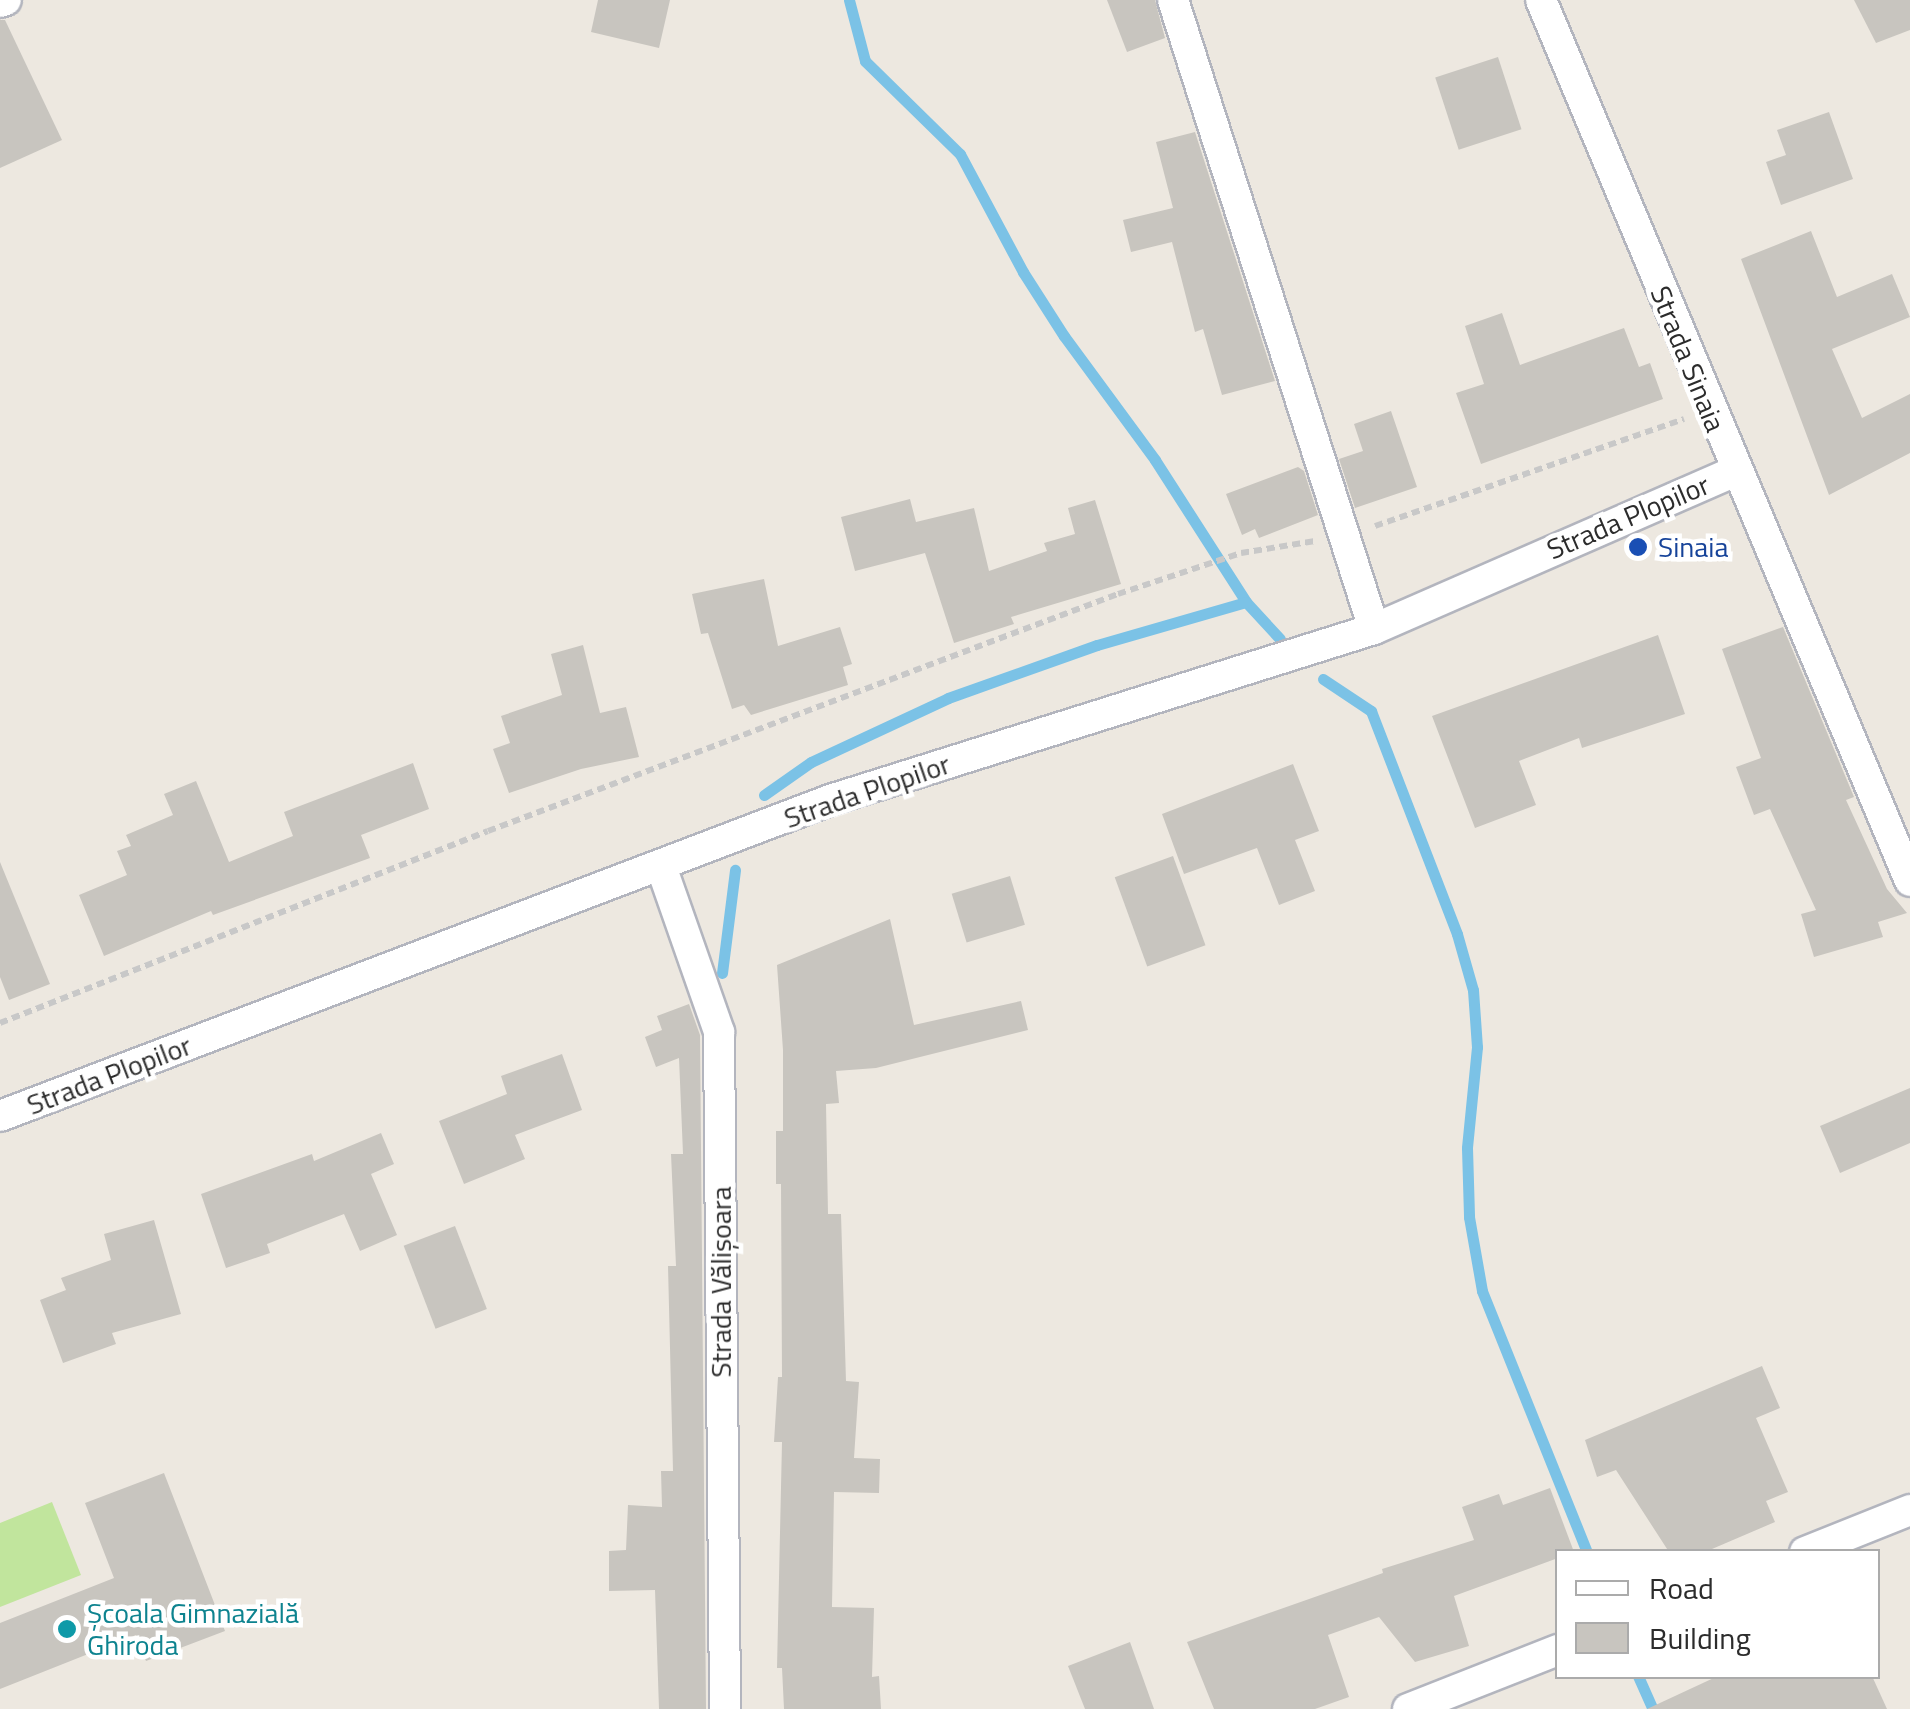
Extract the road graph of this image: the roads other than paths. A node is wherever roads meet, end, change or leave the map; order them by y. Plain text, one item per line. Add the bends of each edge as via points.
1 (1173, 0) edge
2 (1541, 0) edge
3 (1735, 471) junction
4 (1374, 629) junction
5 (661, 866) junction
6 (1910, 881) edge
7 (0, 1116) edge
8 (1910, 1510) edge
9 (1812, 1549) edge
10 (1555, 1651) edge
11 (725, 1709) edge
12 (1408, 1709) edge

1 - 4 street
2 - 3 street, Strada Sinaia
3 - 4 street, Strada Plopilor
3 - 6 street, Strada Sinaia
4 - 5 street, Strada Plopilor via 830,800
5 - 7 street, Strada Plopilor
5 - 11 street, Strada Vălișoara via 719,1032
8 - 9 street
10 - 12 street

